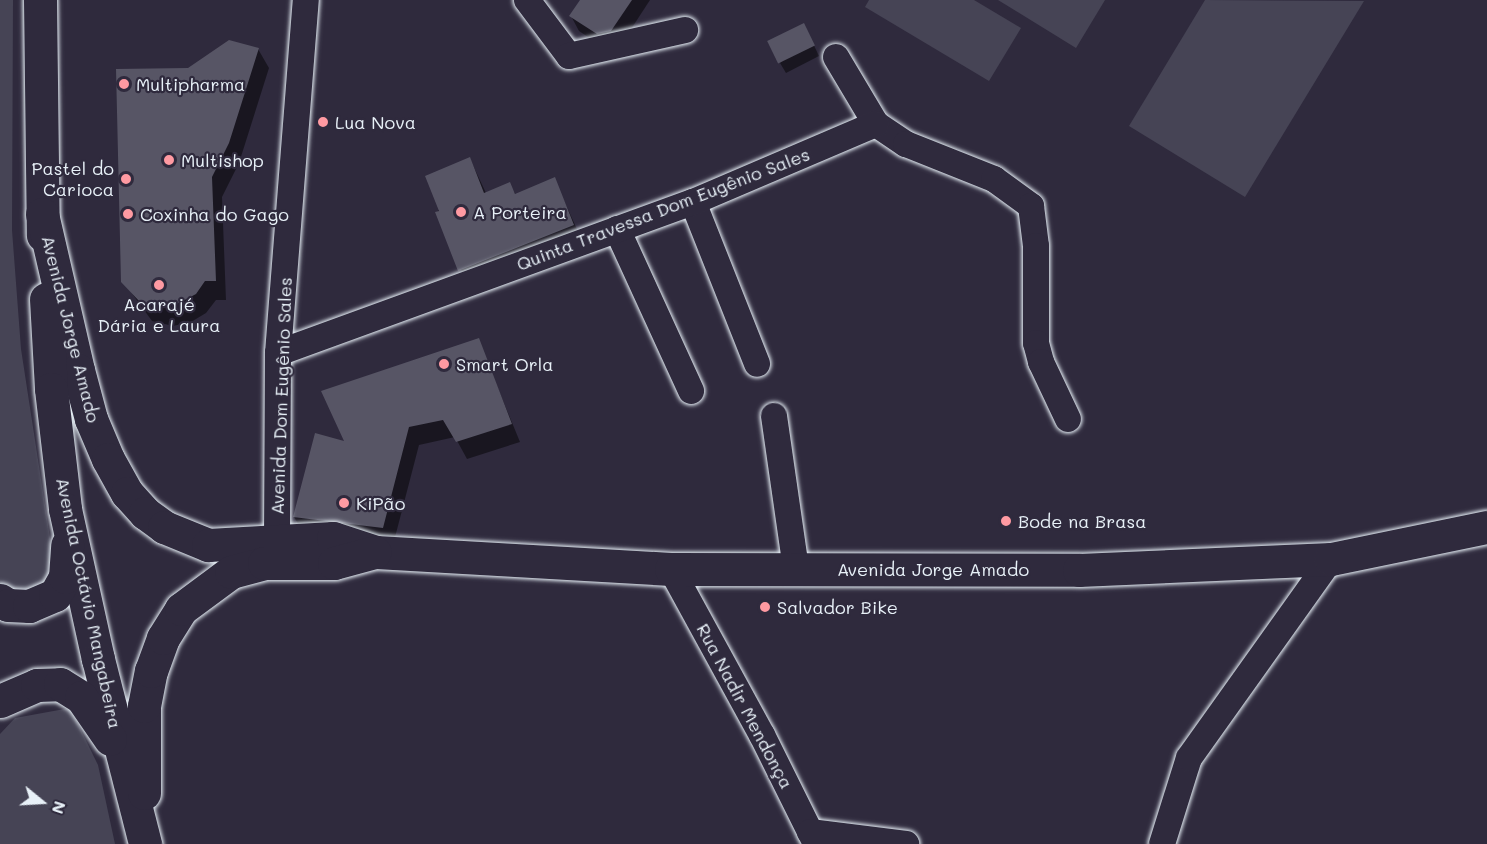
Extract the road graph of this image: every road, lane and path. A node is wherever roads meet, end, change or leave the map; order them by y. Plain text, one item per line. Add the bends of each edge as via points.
1 (40, 0) edge
2 (306, 0) edge
3 (526, 0) edge
4 (685, 30) dead end
5 (836, 57) dead end
6 (876, 124) junction
7 (693, 202) junction
8 (42, 214) junction
9 (617, 229) junction
10 (278, 354) junction
11 (757, 364) dead end
12 (691, 390) dead end
13 (774, 416) dead end
14 (1068, 419) dead end
15 (65, 509) junction
16 (1487, 527) edge
17 (278, 540) junction
18 (376, 552) junction
19 (1331, 559) junction
20 (671, 568) junction
21 (795, 569) junction
22 (0, 600) edge
23 (0, 701) edge
24 (124, 765) junction
25 (813, 838) edge
26 (144, 842) edge
27 (906, 844) edge
28 (1162, 844) edge

1 - 8 main road, Avenida Octávio Mangabeira
2 - 10 street, Avenida Dom Eugênio Sales
3 - 4 street via 569,56
5 - 6 street
6 - 7 street, Quinta Travessa Dom Eugênio Sales
6 - 14 street via 906,144 994,179 1031,206 1036,246 1036,343
7 - 9 street, Quinta Travessa Dom Eugênio Sales
7 - 11 street
8 - 15 main road, Avenida Octávio Mangabeira via 51,388
8 - 17 main road, Avenida Jorge Amado via 91,419 127,493 164,527 208,545
9 - 10 street, Quinta Travessa Dom Eugênio Sales
9 - 12 street
10 - 17 street, Avenida Dom Eugênio Sales
13 - 21 street
15 - 22 main road via 65,577 55,596 29,606 8,605
15 - 24 main road, Avenida Octávio Mangabeira
16 - 19 main road, Avenida Jorge Amado
17 - 18 main road, Avenida Jorge Amado via 333,538
18 - 20 main road, Avenida Jorge Amado
18 - 26 main road, Avenida Jorge Amado via 334,562 264,563 231,572 181,609 163,638 144,706
19 - 21 main road, Avenida Jorge Amado via 1079,570
19 - 28 street via 1189,758
20 - 21 main road, Avenida Jorge Amado
20 - 25 street, Rua Nadir Mendonça
23 - 24 main road via 37,685 60,684 81,696
24 - 26 main road, Avenida Octávio Mangabeira
25 - 27 street

